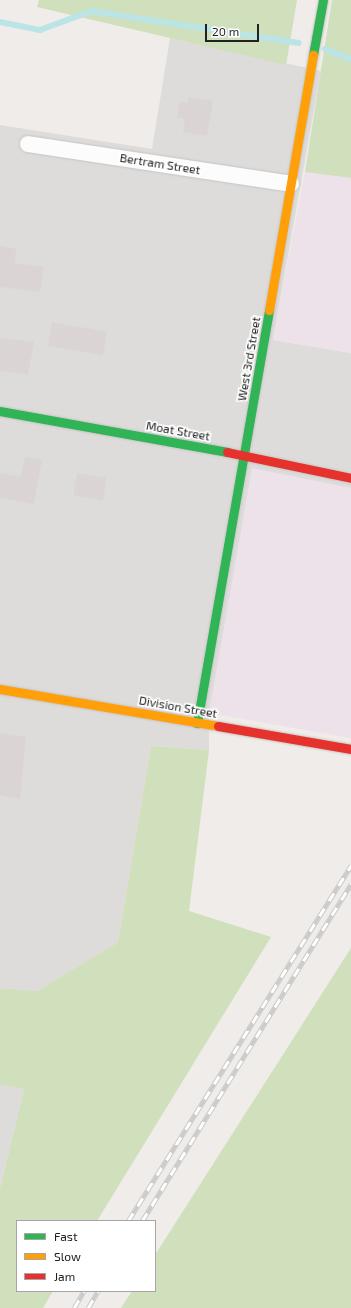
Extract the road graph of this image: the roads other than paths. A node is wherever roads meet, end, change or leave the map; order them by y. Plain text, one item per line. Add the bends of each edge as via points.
1 (323, 0) edge
2 (28, 144) dead end
3 (292, 184) junction
4 (0, 411) edge
5 (244, 456) junction
6 (351, 478) edge
7 (0, 689) edge
8 (198, 723) junction
9 (351, 749) edge

1 - 3 street, West 3rd Street
2 - 3 street, Bertram Street
3 - 5 street, West 3rd Street
4 - 5 street, Moat Street
5 - 6 street, Moat Street
5 - 8 street, West 3rd Street
7 - 8 street, Division Street
8 - 9 street, Division Street

